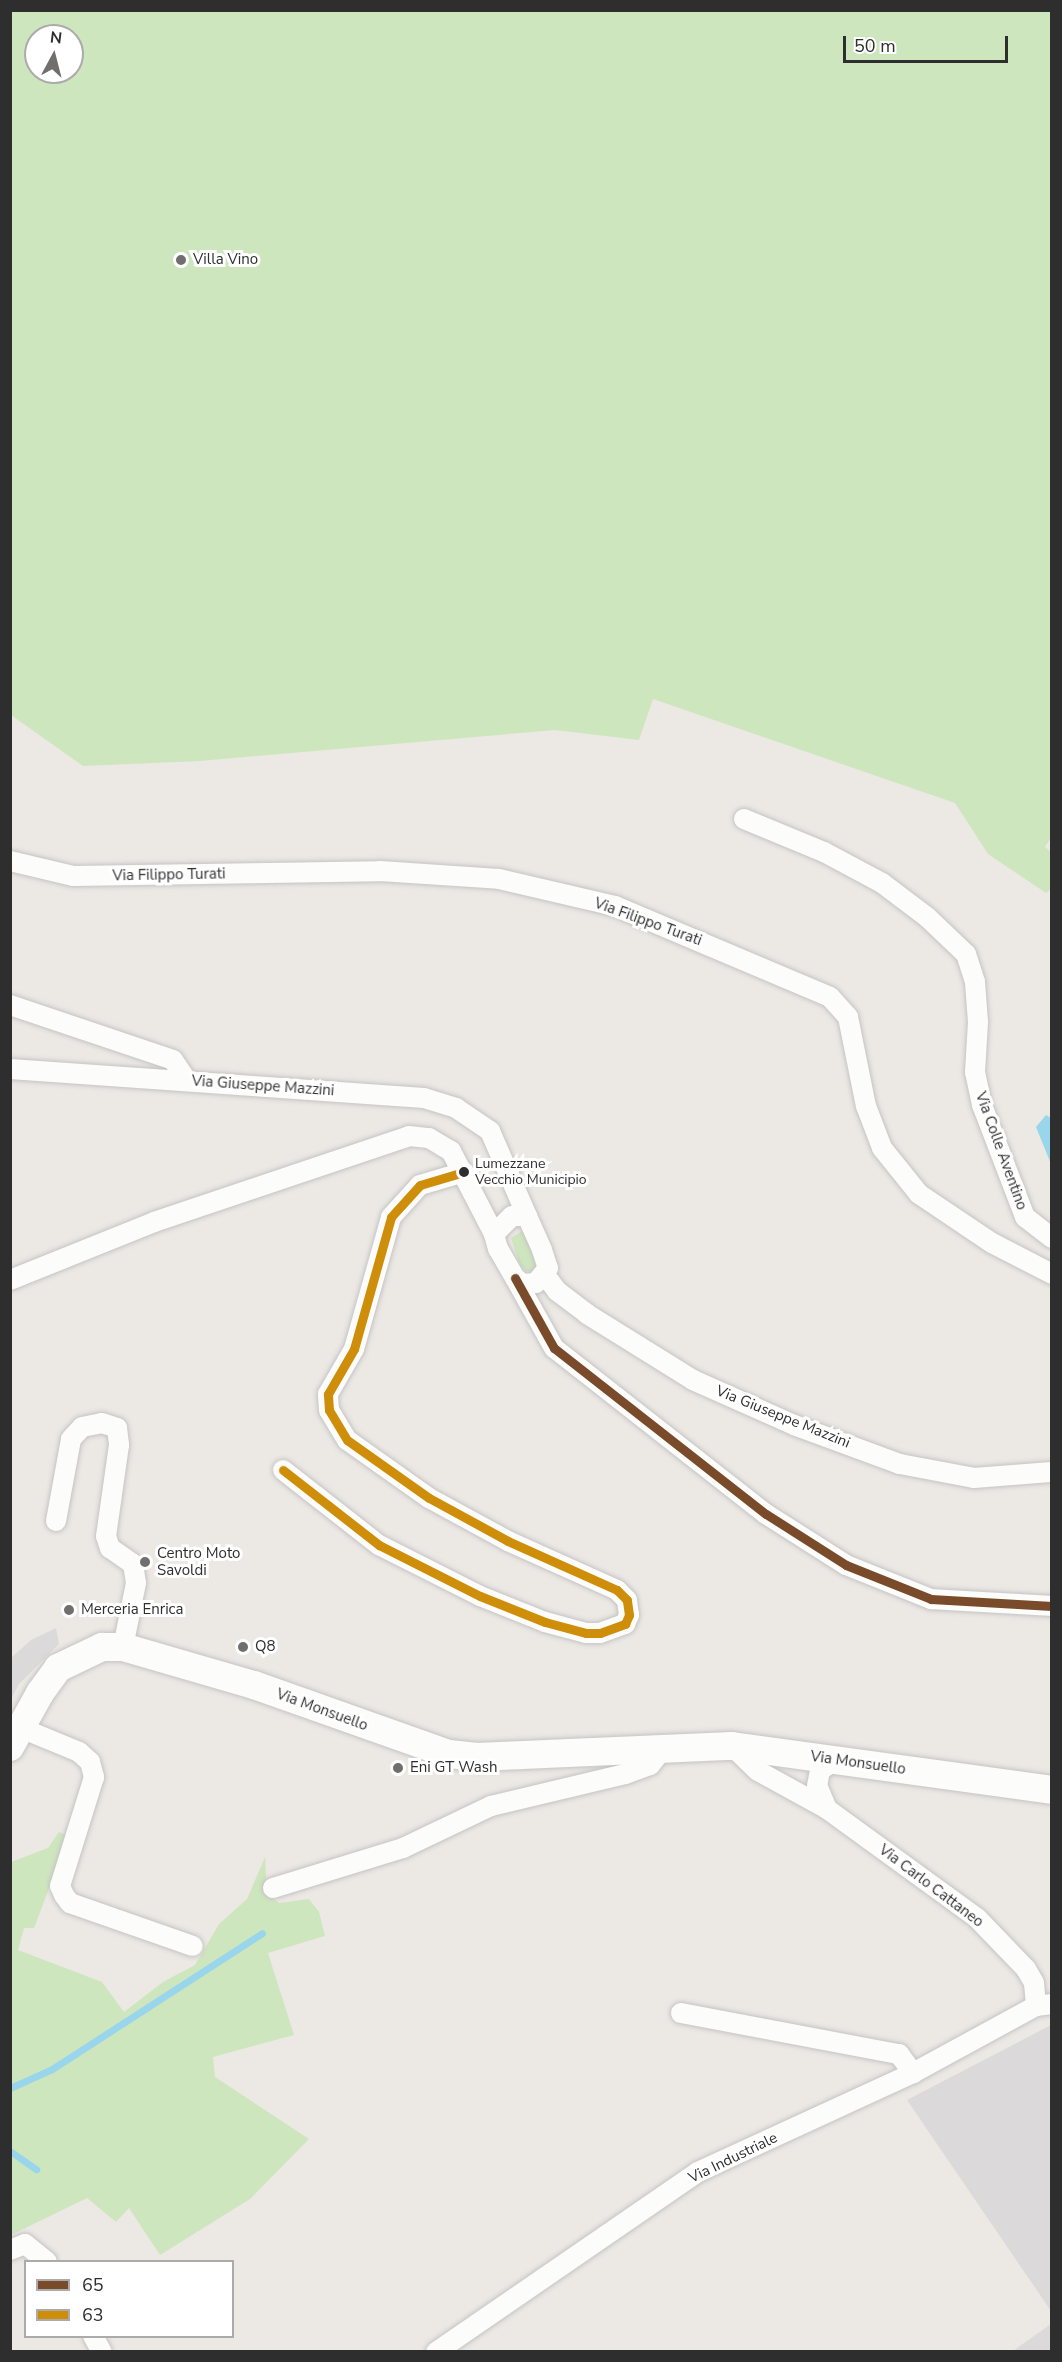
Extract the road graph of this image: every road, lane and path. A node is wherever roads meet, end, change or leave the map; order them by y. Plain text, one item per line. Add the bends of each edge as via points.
1 (744, 819) dead end
2 (10, 861) edge
3 (10, 1005) edge
4 (10, 1069) edge
5 (187, 1081) junction
6 (464, 1172) junction
7 (509, 1222) junction
8 (1052, 1238) edge
9 (1052, 1274) edge
10 (514, 1278) junction
11 (541, 1279) junction
12 (10, 1280) edge
13 (534, 1311) junction
14 (283, 1470) dead end
15 (1052, 1472) edge
16 (56, 1521) dead end
17 (1052, 1606) edge
18 (123, 1647) junction
19 (16, 1738) edge
20 (732, 1746) junction
21 (664, 1748) junction
22 (787, 1753) junction
23 (836, 1760) junction
24 (1052, 1790) edge
25 (794, 1791) junction
26 (827, 1809) junction
27 (273, 1888) dead end
28 (193, 1946) dead end
29 (1044, 2005) edge
30 (681, 2013) dead end
31 (913, 2073) junction
32 (10, 2250) edge
33 (45, 2260) edge
34 (94, 2338) edge
35 (102, 2352) edge
36 (436, 2352) edge

1 - 8 street, Via Colle Aventino via 824,852 882,883 927,917 966,954 975,982 975,1072 982,1105 1025,1217
2 - 9 street, Via Filippo Turati via 73,876 380,871 487,878 615,906 830,997 848,1017 866,1106 882,1148 919,1194 992,1242
3 - 5 street via 173,1060
4 - 5 street, Via Giuseppe Mazzini
5 - 7 street, Via Giuseppe Mazzini via 424,1098 456,1108 490,1131 497,1148
6 - 7 street via 478,1205
6 - 12 street via 442,1144 429,1138 397,1138 154,1222
6 - 14 street via 420,1185 391,1217 354,1349 328,1394 329,1410 347,1440 429,1498 508,1541 617,1590 627,1600 629,1615 625,1624 600,1633 586,1633 545,1622 480,1596 379,1545
7 - 10 street, Via Giuseppe Mazzini
7 - 11 street, Via Giuseppe Mazzini via 545,1259
10 - 11 street via 523,1284
10 - 13 street, Via Giuseppe Mazzini
11 - 13 street
11 - 15 street, Via Giuseppe Mazzini via 586,1314 693,1380 794,1425 900,1464 974,1478
13 - 17 street, Via Giuseppe Mazzini via 554,1348 636,1415 766,1514 846,1565 931,1599
16 - 18 street via 71,1439 82,1427 102,1423 117,1428 119,1445 106,1536 110,1548 133,1564 136,1583
18 - 19 main road, Via Monsuello via 102,1647 58,1668
18 - 21 main road, Via Monsuello via 254,1685 449,1754 477,1757
19 - 28 street, Via Monsuello via 79,1752 90,1762 94,1777 60,1886 70,1903
20 - 21 main road, Via Monsuello
20 - 22 main road, Via Monsuello
20 - 25 street, Via Carlo Cattaneo via 758,1771
21 - 27 street via 650,1765 625,1774 491,1806 403,1848
22 - 23 main road, Via Monsuello
22 - 25 street
23 - 24 main road, Via Monsuello
23 - 26 street via 820,1770 817,1786
25 - 26 street, Via Carlo Cattaneo
26 - 29 street, Via Carlo Cattaneo via 977,1918 1026,1969
29 - 31 street, Via Industriale
30 - 31 street via 898,2054
31 - 36 street, Via Industriale via 698,2172
32 - 33 street via 25,2244
34 - 35 street

